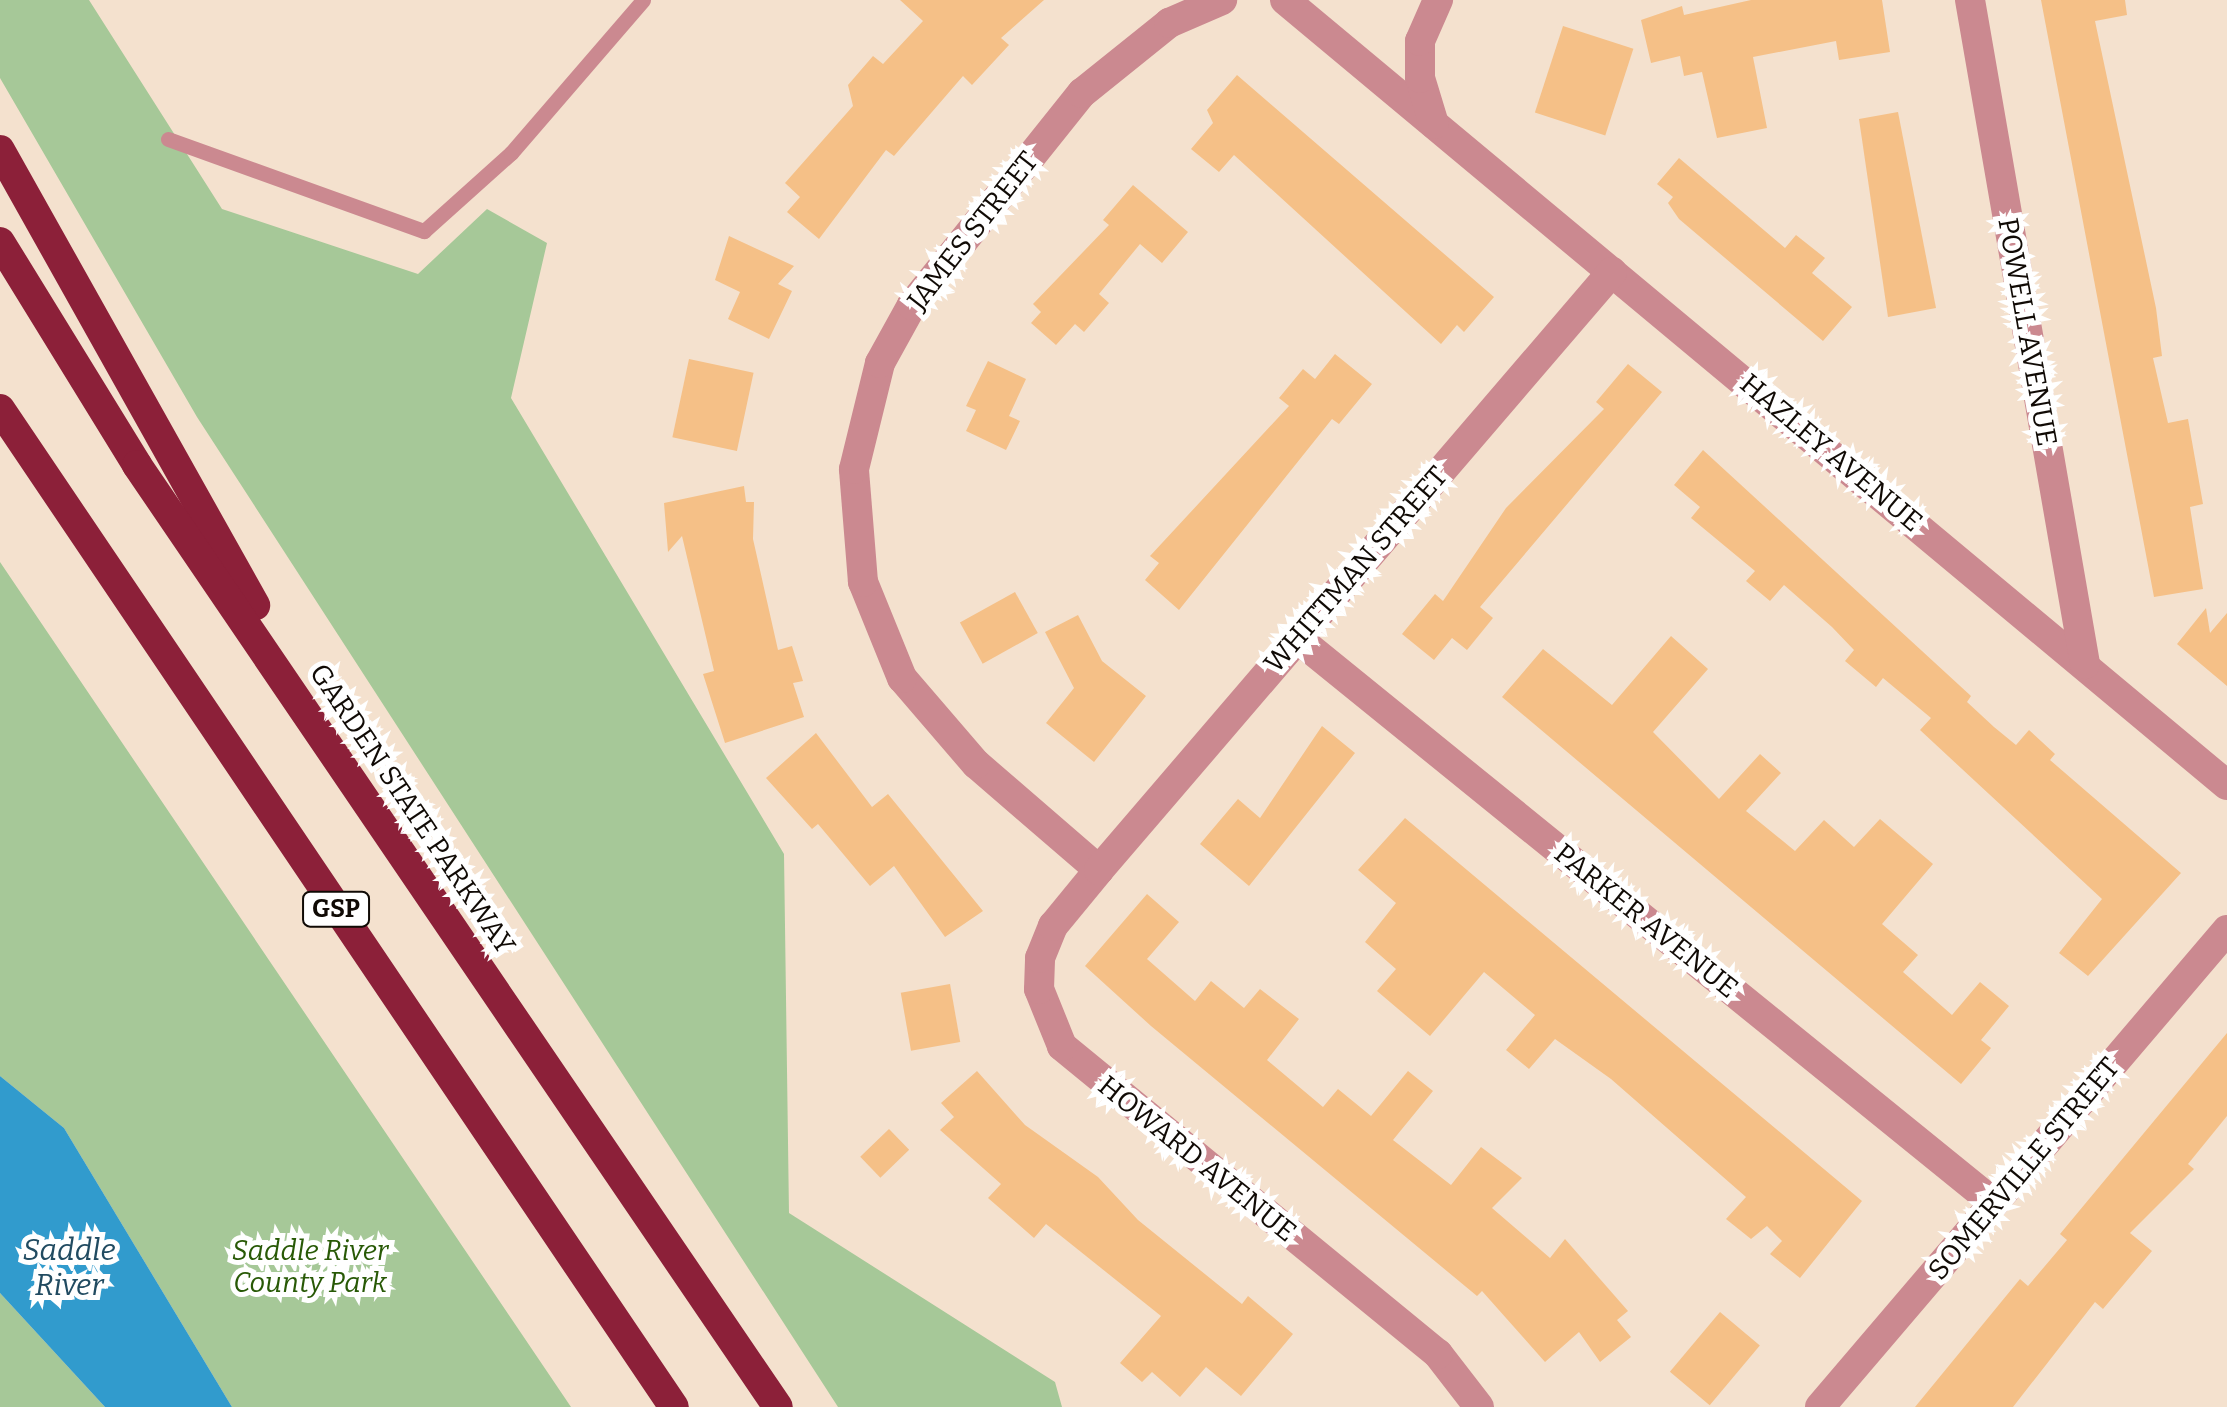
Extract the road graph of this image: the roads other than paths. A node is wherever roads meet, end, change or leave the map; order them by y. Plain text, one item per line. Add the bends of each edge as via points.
1 (643, 0) edge
2 (1222, 0) edge
3 (1285, 0) edge
4 (1438, 0) edge
5 (1970, 0) edge
6 (1434, 124) junction
7 (168, 139) dead end
8 (0, 150) edge
9 (0, 242) edge
10 (1612, 272) junction
11 (0, 409) edge
12 (1297, 638) junction
13 (2085, 664) junction
14 (358, 786) junction
15 (2227, 786) edge
16 (1099, 870) junction
17 (2227, 930) edge
18 (1994, 1203) junction
19 (674, 1407) edge
20 (778, 1407) edge
21 (1479, 1407) edge
22 (1820, 1407) edge

1 - 7 lane via 511,152 424,231
2 - 16 street, JAMES STREET via 1138,44 1082,93 912,305 880,364 854,469 862,582 902,678 976,764
3 - 6 street, HAZLEY AVENUE
4 - 6 street via 1420,42 1420,78
5 - 13 street, POWELL AVENUE
6 - 10 street, HAZLEY AVENUE
8 - 14 highway
9 - 14 highway, GARDEN STATE PARKWAY via 136,465
10 - 12 street, WHITTMAN STREET
10 - 13 street, HAZLEY AVENUE
11 - 19 highway, GSP
12 - 16 street, WHITTMAN STREET
12 - 18 street, PARKER AVENUE
13 - 15 street, HAZLEY AVENUE
14 - 20 highway, GARDEN STATE PARKWAY
16 - 21 street, HOWARD AVENUE via 1053,926 1040,958 1038,989 1062,1046 1438,1354
17 - 18 street, SOMERVILLE STREET
18 - 22 street, SOMERVILLE STREET

